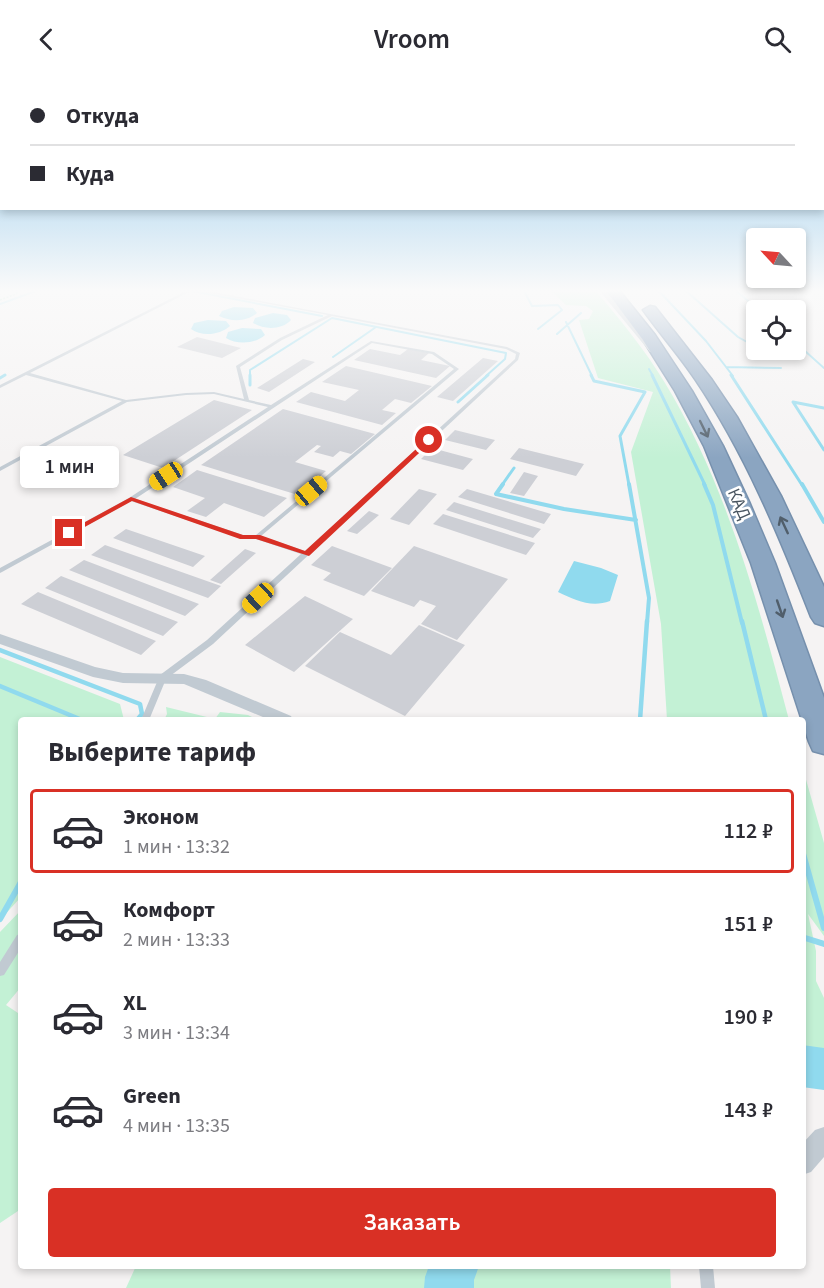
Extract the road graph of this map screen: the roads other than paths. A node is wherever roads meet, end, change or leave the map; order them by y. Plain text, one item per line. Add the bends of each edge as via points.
1 (83, 345) edge
2 (270, 345) edge
3 (366, 345) edge
4 (391, 345) edge
5 (494, 345) edge
6 (649, 345) edge
7 (654, 345) edge
8 (678, 345) edge
9 (669, 367) junction
10 (27, 374) junction
11 (0, 387) edge
12 (247, 400) junction
13 (126, 401) junction
14 (272, 407) junction
15 (0, 469) edge
16 (131, 499) junction
17 (257, 537) junction
18 (306, 554) junction
19 (0, 571) edge
20 (824, 617) edge
21 (0, 639) edge
22 (163, 677) junction
23 (146, 717) edge
24 (278, 717) edge
25 (824, 742) edge
26 (18, 944) edge
27 (0, 971) edge
28 (824, 1139) edge
29 (806, 1159) edge
30 (706, 1269) edge
31 (708, 1288) edge

1 - 10 lane
2 - 12 lane via 240,363
3 - 14 lane
4 - 17 lane via 433,353 457,369
5 - 18 lane via 518,353 517,359
6 - 9 street
7 - 9 highway, КАД
20 -> 8 highway, КАД via 755,466
9 -> 25 highway, КАД via 694,409 749,526
10 - 11 lane
10 - 13 lane
12 - 13 lane via 214,393
12 - 14 lane
13 - 15 lane
14 - 16 lane
16 - 17 lane via 242,537
16 - 19 lane
17 - 18 lane
18 - 22 lane via 210,642
21 - 22 street via 93,672 123,678
22 - 23 lane
22 - 24 street via 201,684
26 - 27 lane
28 - 29 street
30 - 31 lane

